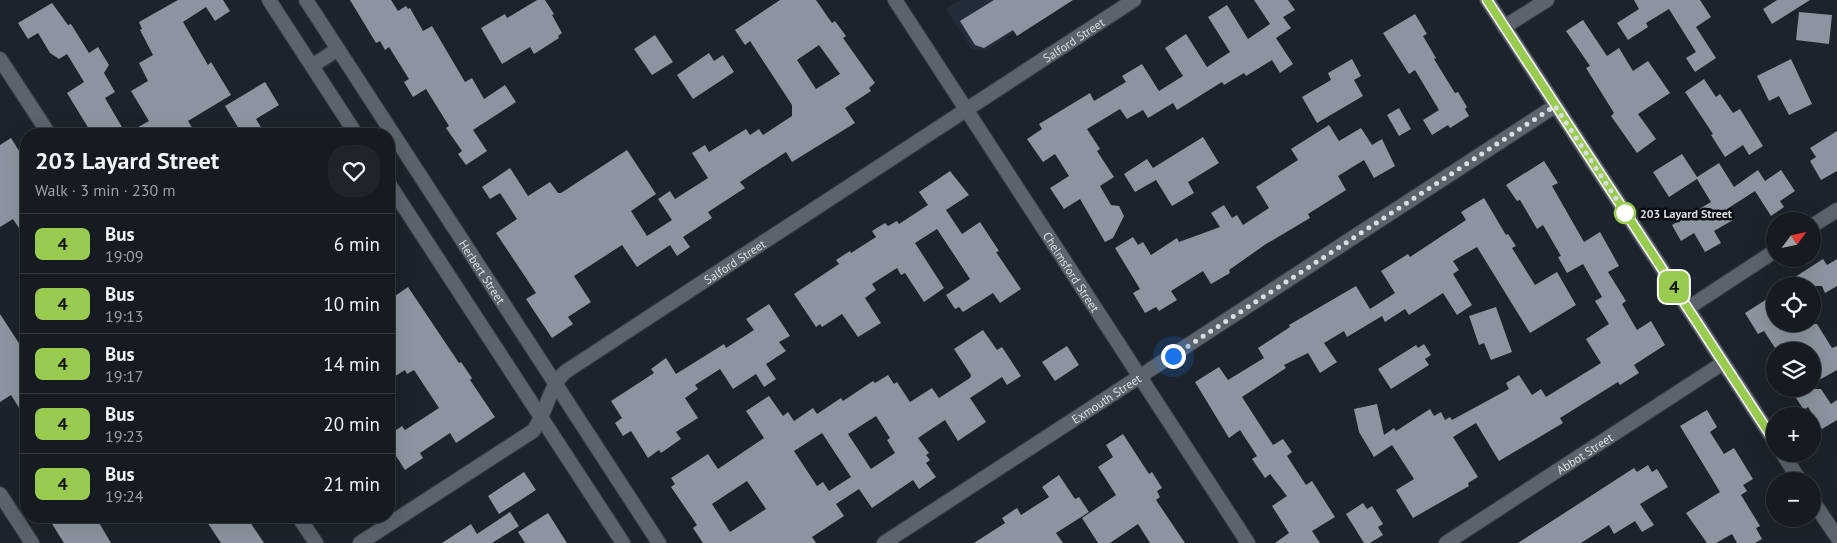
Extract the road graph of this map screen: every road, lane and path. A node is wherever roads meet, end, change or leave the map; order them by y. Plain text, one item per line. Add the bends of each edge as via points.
1 (269, 0) edge
2 (306, 0) edge
3 (895, 0) edge
4 (1134, 0) edge
5 (1487, 0) edge
6 (1547, 0) edge
7 (1504, 27) junction
8 (338, 49) junction
9 (0, 59) edge
10 (312, 66) junction
11 (1555, 106) junction
12 (966, 109) junction
13 (45, 128) edge
14 (352, 128) edge
15 (389, 128) edge
16 (395, 137) edge
17 (395, 193) edge
18 (1837, 210) edge
19 (1821, 220) edge
20 (1766, 257) edge
21 (1688, 308) junction
22 (1723, 363) junction
23 (1140, 377) junction
24 (556, 384) junction
25 (541, 418) junction
26 (1766, 428) edge
27 (0, 494) edge
28 (1821, 513) edge
29 (395, 520) edge
30 (303, 523) edge
31 (391, 523) edge
32 (1837, 537) edge
33 (32, 543) edge
34 (316, 543) edge
35 (360, 543) edge
36 (623, 543) edge
37 (660, 543) edge
38 (884, 543) edge
39 (1248, 543) edge
40 (1446, 543) edge

1 - 10 street
2 - 8 street, Herbert Street
3 - 12 street, Chelmsford Street
4 - 12 street, Salford Street
5 - 7 street
6 - 7 street
7 - 11 street
8 - 10 street
8 - 15 street, Herbert Street
9 - 13 street
10 - 14 street
11 - 21 street
11 - 23 street, Exmouth Street
12 - 23 street, Chelmsford Street
12 - 24 street, Salford Street via 565,372
16 - 24 street, Herbert Street
17 - 25 street
18 - 19 street
20 - 21 street
21 - 22 street
22 - 26 street
22 - 40 street, Abbot Street
23 - 38 street, Exmouth Street
23 - 39 street, Chelmsford Street
24 - 25 street, Salford Street
24 - 37 street, Herbert Street
25 - 29 street, Salford Street via 533,431
25 - 36 street
27 - 33 street
28 - 32 street
30 - 34 street
31 - 35 street, Salford Street

